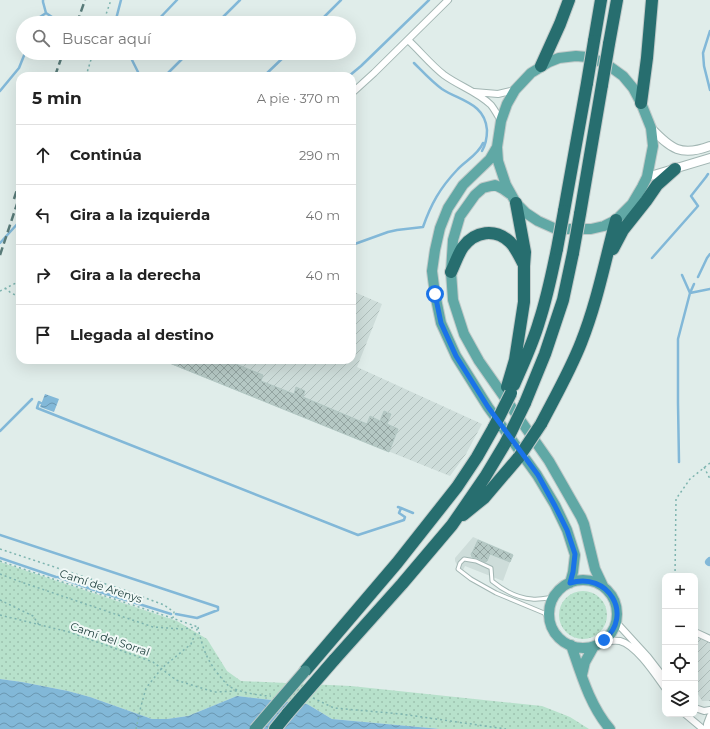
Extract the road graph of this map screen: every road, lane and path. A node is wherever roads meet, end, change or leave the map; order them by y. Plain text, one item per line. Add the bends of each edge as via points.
1 (111, 0) edge
2 (448, 0) edge
3 (569, 0) edge
4 (601, 0) edge
5 (618, 0) edge
6 (652, 0) edge
7 (105, 16) edge
8 (408, 40) junction
9 (91, 60) edge
10 (541, 66) junction
11 (87, 72) edge
12 (356, 90) edge
13 (515, 90) junction
14 (474, 92) junction
15 (641, 103) junction
16 (501, 121) junction
17 (652, 128) junction
18 (710, 146) edge
19 (497, 147) junction
20 (710, 158) edge
21 (676, 169) junction
22 (647, 177) junction
23 (514, 199) junction
24 (616, 220) junction
25 (605, 262) junction
26 (524, 266) junction
27 (451, 272) junction
28 (16, 283) edge
29 (5, 288) junction
30 (0, 290) edge
31 (16, 296) edge
32 (509, 390) junction
33 (710, 463) edge
34 (704, 468) junction
35 (710, 479) edge
36 (452, 525) junction
37 (0, 549) edge
38 (0, 560) edge
39 (676, 573) edge
40 (0, 574) edge
41 (57, 577) dead end
42 (56, 580) junction
43 (570, 583) junction
44 (603, 586) junction
45 (96, 590) dead end
46 (95, 593) junction
47 (554, 597) junction
48 (0, 600) edge
49 (0, 615) edge
50 (173, 618) junction
51 (550, 621) junction
52 (616, 622) junction
53 (39, 625) junction
54 (198, 627) junction
55 (698, 633) edge
56 (710, 639) edge
57 (598, 644) junction
58 (571, 645) junction
59 (162, 668) junction
60 (305, 671) joint
61 (582, 675) junction
62 (662, 675) edge
63 (662, 684) edge
64 (239, 691) junction
65 (276, 696) dead end
66 (309, 696) dead end
67 (698, 709) edge
68 (710, 710) edge
69 (710, 716) edge
70 (689, 717) edge
71 (136, 729) edge
72 (254, 729) edge
73 (275, 729) edge
74 (506, 729) edge
75 (610, 729) edge
76 (703, 729) edge
77 (707, 729) edge

1 - 7 path
2 - 8 street
3 - 10 highway
4 - 32 highway, bridge via 550,279 526,358
5 - 36 highway, bridge via 563,300 545,354 506,442
6 - 15 highway
8 - 12 street
8 - 14 street via 443,74
9 - 11 path
10 - 13 main road
10 - 15 main road via 559,58 576,56 605,62 623,76
13 - 14 street via 498,94
13 - 16 main road
14 - 16 street via 490,104
15 - 17 main road
16 - 19 main road
17 - 18 street via 663,141 676,149 693,151
17 - 22 main road via 653,146
19 - 23 main road via 498,160 506,185
19 - 43 main road via 490,159 463,185 448,208 435,250 432,271 435,294 441,323 456,356 488,407 538,475 567,530 575,554
20 - 21 street
21 - 22 street
21 - 25 highway via 657,185 623,230
22 - 24 main road via 632,204
23 - 24 main road via 538,221 556,229 592,230
23 - 26 highway via 525,252
23 - 27 main road via 495,185 483,188 475,195 460,216 453,240
24 - 25 highway
25 - 36 highway, bridge via 581,343 567,376 541,424 519,457 484,498
26 - 27 highway via 516,248 509,241 502,236 482,233 463,247
26 - 32 highway via 524,302
27 - 44 main road via 453,300 464,334 479,361 549,461 581,517 595,569
28 - 29 path
29 - 30 path
29 - 31 path
32 - 60 highway, bridge via 477,457 457,487
33 - 34 path
34 - 35 path
34 - 39 path via 690,479 676,499
36 - 73 highway, bridge
37 - 50 path via 127,591 164,606 174,612
38 - 42 path, Camí de Arenys
40 - 54 path via 153,627
41 - 42 path
42 - 46 path, Camí de Arenys
43 - 44 main road via 581,580
43 - 47 main road
44 - 52 main road via 615,602
45 - 46 path
46 - 50 path, Camí de Arenys
47 - 51 main road via 550,607
47 - 51 lane via 532,599 508,592 492,581 491,568 476,561 464,559 458,568 471,579 496,593 544,614
48 - 53 path, Camí del Sorral via 33,616
49 - 53 path, Camí del Sorral
50 - 54 path, Camí de Arenys
51 - 58 main road via 558,636
52 - 57 main road via 612,632
52 - 62 street
53 - 59 path, Camí del Sorral via 69,632 153,662
54 - 59 path via 191,644
54 - 64 path via 201,644 209,662 229,686
55 - 56 street
57 - 58 main road via 582,648
57 - 61 main road via 585,662
57 - 63 street via 612,640 632,648
58 - 61 main road
59 - 64 path, Camí del Sorral via 176,680 214,692
59 - 71 path via 146,688
60 - 72 highway, bridge
61 - 75 main road via 590,697
64 - 65 path
66 - 74 path via 334,708 401,714
67 - 68 street
69 - 77 street
70 - 76 street

